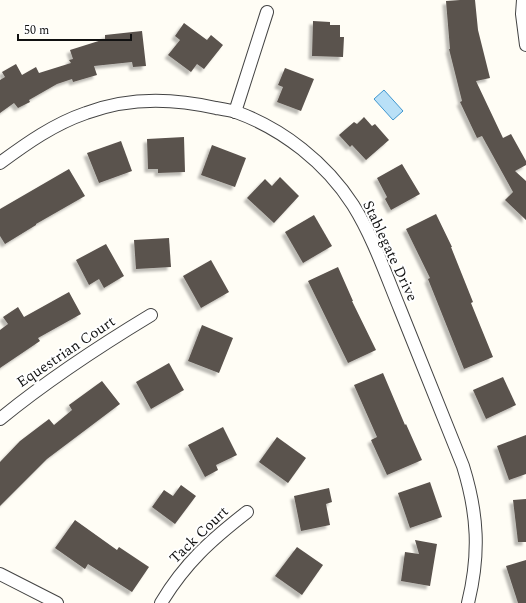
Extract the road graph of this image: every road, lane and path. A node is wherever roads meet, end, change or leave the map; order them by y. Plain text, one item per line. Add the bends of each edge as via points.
1 (523, 0) edge
2 (267, 12) dead end
3 (526, 44) edge
4 (235, 112) junction
5 (0, 163) edge
6 (151, 315) dead end
7 (0, 419) edge
8 (247, 512) dead end
9 (0, 574) edge
10 (58, 603) edge
11 (161, 603) edge
12 (468, 603) edge

1 - 3 street
2 - 4 street
4 - 5 street, Stablegate Drive via 167,100 106,106 57,125
4 - 12 street, Stablegate Drive via 276,132 326,171 353,206 373,243 464,466 474,506 476,533 475,562
6 - 7 street, Equestrian Court via 69,366
8 - 11 street, Tack Court via 198,553
9 - 10 street

